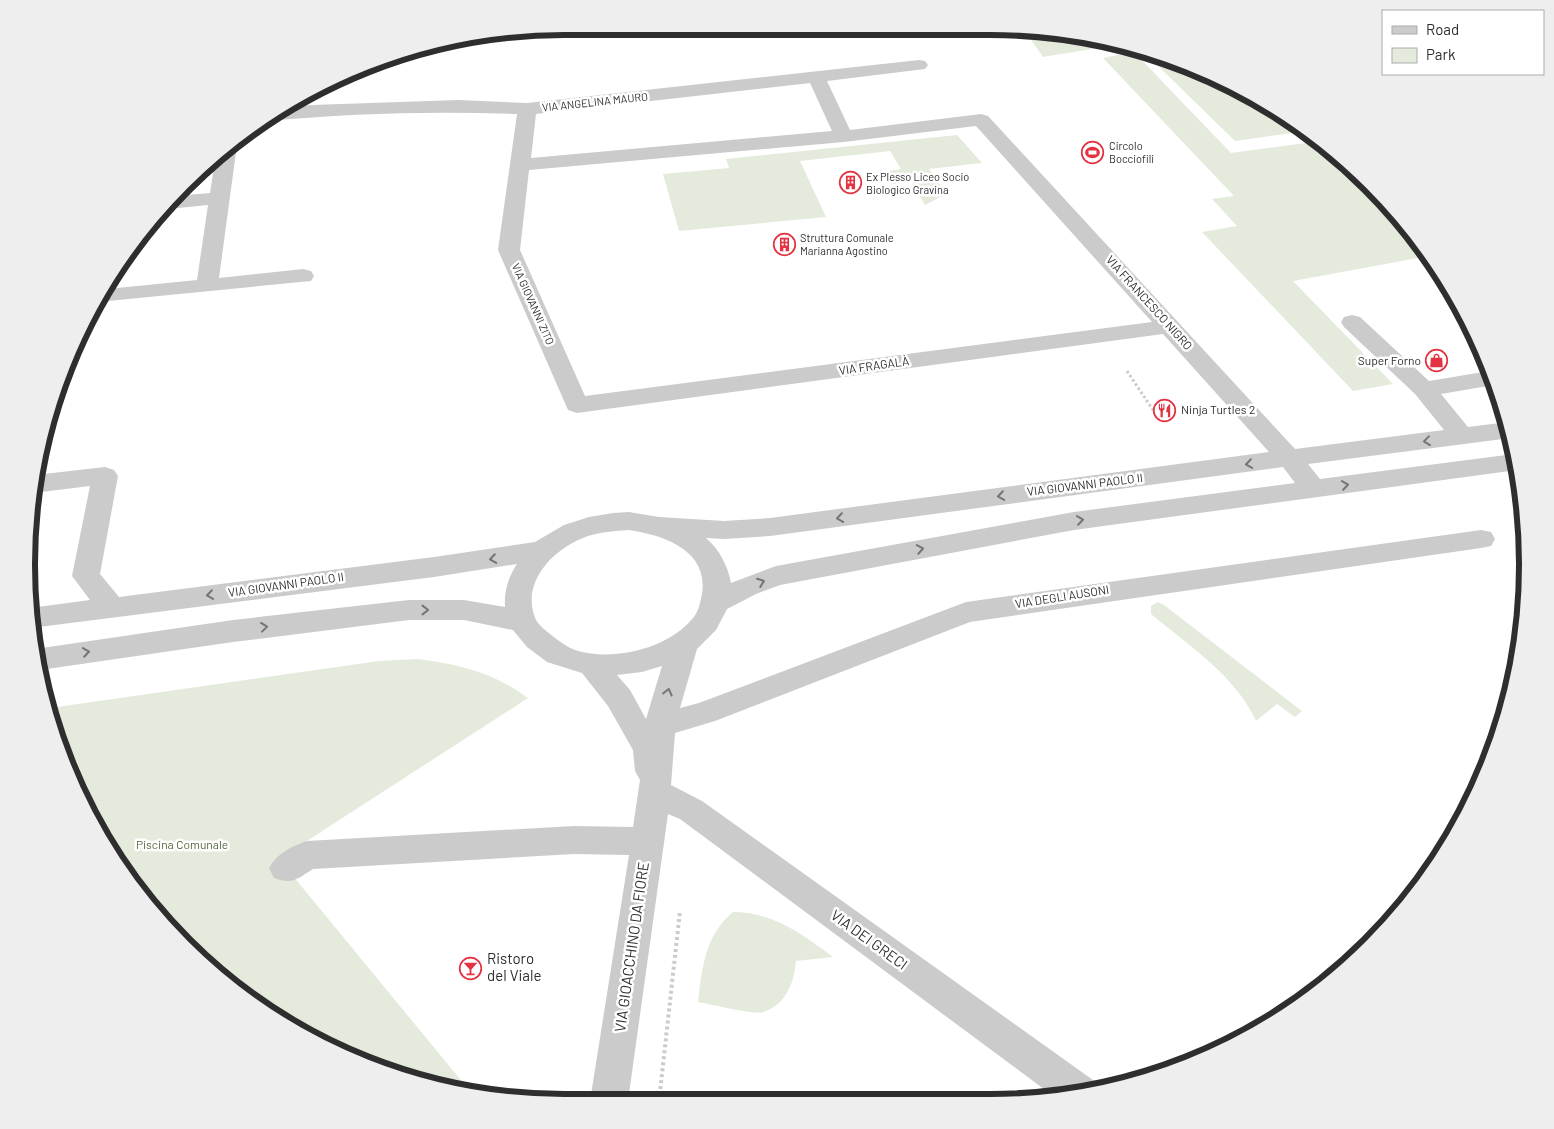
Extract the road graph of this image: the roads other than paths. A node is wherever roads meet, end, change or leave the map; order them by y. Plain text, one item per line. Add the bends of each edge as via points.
1 (919, 65) dead end
2 (816, 78) junction
3 (527, 109) junction
4 (288, 113) edge
5 (844, 136) junction
6 (225, 158) edge
7 (520, 165) junction
8 (219, 198) junction
9 (179, 201) edge
10 (303, 276) dead end
11 (207, 285) junction
12 (109, 295) edge
13 (1352, 322) dead end
14 (1170, 326) junction
15 (1485, 379) edge
16 (1424, 389) junction
17 (577, 405) joint
18 (1502, 431) edge
19 (1463, 436) junction
20 (1289, 458) junction
21 (1509, 463) edge
22 (42, 483) edge
23 (1314, 489) junction
24 (660, 526) junction
25 (1481, 538) dead end
26 (541, 551) junction
27 (716, 602) junction
28 (112, 608) junction
29 (38, 617) edge
30 (522, 621) junction
31 (684, 644) junction
32 (44, 658) edge
33 (591, 664) junction
34 (660, 725) junction
35 (655, 792) junction
36 (648, 841) junction
37 (286, 868) dead end
38 (1072, 1087) edge
39 (610, 1094) edge

1 - 2 street, VIA ANGELINA MAURO
2 - 3 street, VIA ANGELINA MAURO
2 - 5 street
3 - 4 street, VIA ANGELINA MAURO via 458,106
3 - 7 street, VIA GIOVANNI ZITO
5 - 7 street
5 - 14 street, VIA FRANCESCO NIGRO via 981,120
6 - 8 street
7 - 17 street, VIA GIOVANNI ZITO via 509,250
8 - 9 street
8 - 11 street
10 - 11 street
11 - 12 street
13 - 16 street
14 - 17 street, VIA FRAGALÀ
14 - 20 street, VIA FRANCESCO NIGRO
15 - 16 street
16 - 19 street
18 - 19 street, VIA GIOVANNI PAOLO II
19 -> 20 street, VIA GIOVANNI PAOLO II
20 - 23 street, VIA FRANCESCO NIGRO
20 -> 24 street, VIA GIOVANNI PAOLO II via 770,527 724,530
23 -> 21 street
22 - 28 street via 105,476 86,576
27 -> 23 street via 776,576 1074,521
24 - 26 street via 629,521 596,524 566,535
24 - 27 street via 687,538 707,556 717,578
25 - 34 street, VIA DEGLI AUSONI via 966,612 704,713
26 -> 28 street, VIA GIOVANNI PAOLO II
26 - 30 street via 524,573 517,597
27 - 31 street via 705,626
28 - 29 street, VIA GIOVANNI PAOLO II
32 -> 30 street via 409,610 464,610
30 - 33 street via 538,641 561,656
31 - 33 street via 656,658 624,665
34 -> 31 street
33 - 35 street via 619,698 648,748
34 - 35 street
35 - 36 street, VIA GIOACCHINO DA FIORE
35 - 38 street, VIA DEI GRECI via 691,810
36 - 37 street via 574,840 307,855
36 - 39 street, VIA GIOACCHINO DA FIORE

